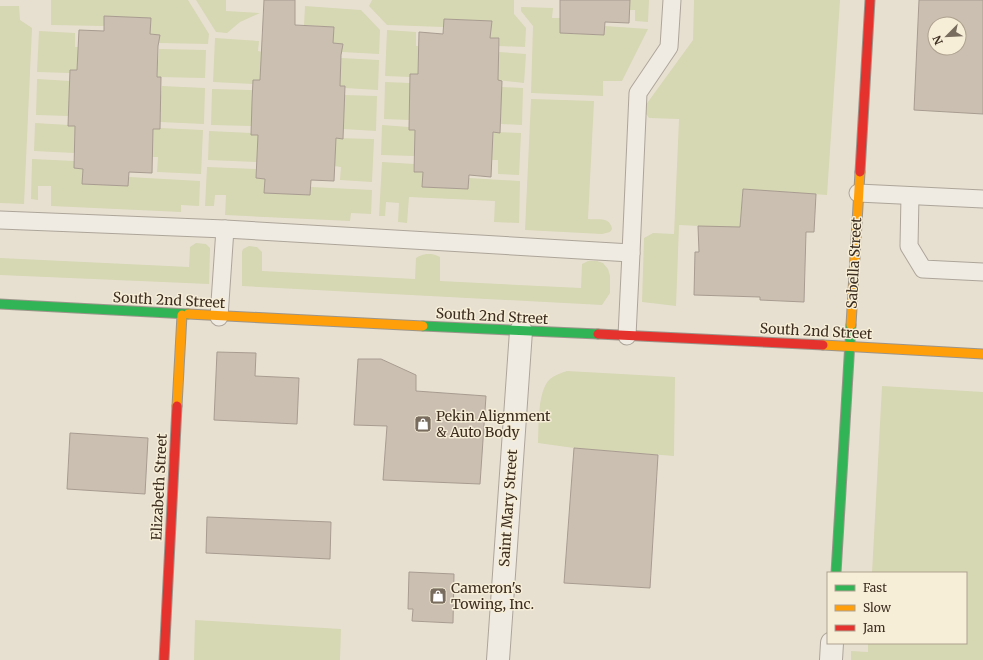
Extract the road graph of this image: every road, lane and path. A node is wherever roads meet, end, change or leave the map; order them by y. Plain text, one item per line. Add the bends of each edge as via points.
1 (672, 0) edge
2 (870, 0) edge
3 (858, 193) junction
4 (910, 196) junction
5 (983, 199) edge
6 (0, 220) edge
7 (225, 229) junction
8 (631, 253) junction
9 (983, 272) edge
10 (0, 304) edge
11 (182, 315) junction
12 (219, 317) junction
13 (521, 331) junction
14 (627, 336) junction
15 (850, 346) junction
16 (983, 354) edge
17 (836, 572) edge
18 (832, 644) edge
19 (164, 660) edge
20 (498, 660) edge
21 (831, 660) edge

1 - 8 lane via 669,47 638,93
2 - 3 main road, Sabella Street
3 - 4 lane
3 - 15 main road, Sabella Street
4 - 5 lane
4 - 9 lane via 908,246 923,269
6 - 7 lane
7 - 8 lane
7 - 12 lane
8 - 14 lane
10 - 11 main road, South 2nd Street
11 - 12 main road, South 2nd Street
11 - 19 main road, Elizabeth Street
12 - 13 main road, South 2nd Street
13 - 14 main road, South 2nd Street
13 - 20 street, Saint Mary Street
14 - 15 main road, South 2nd Street
15 - 16 main road, South 2nd Street
15 - 17 main road, Sabella Street
18 - 21 street

